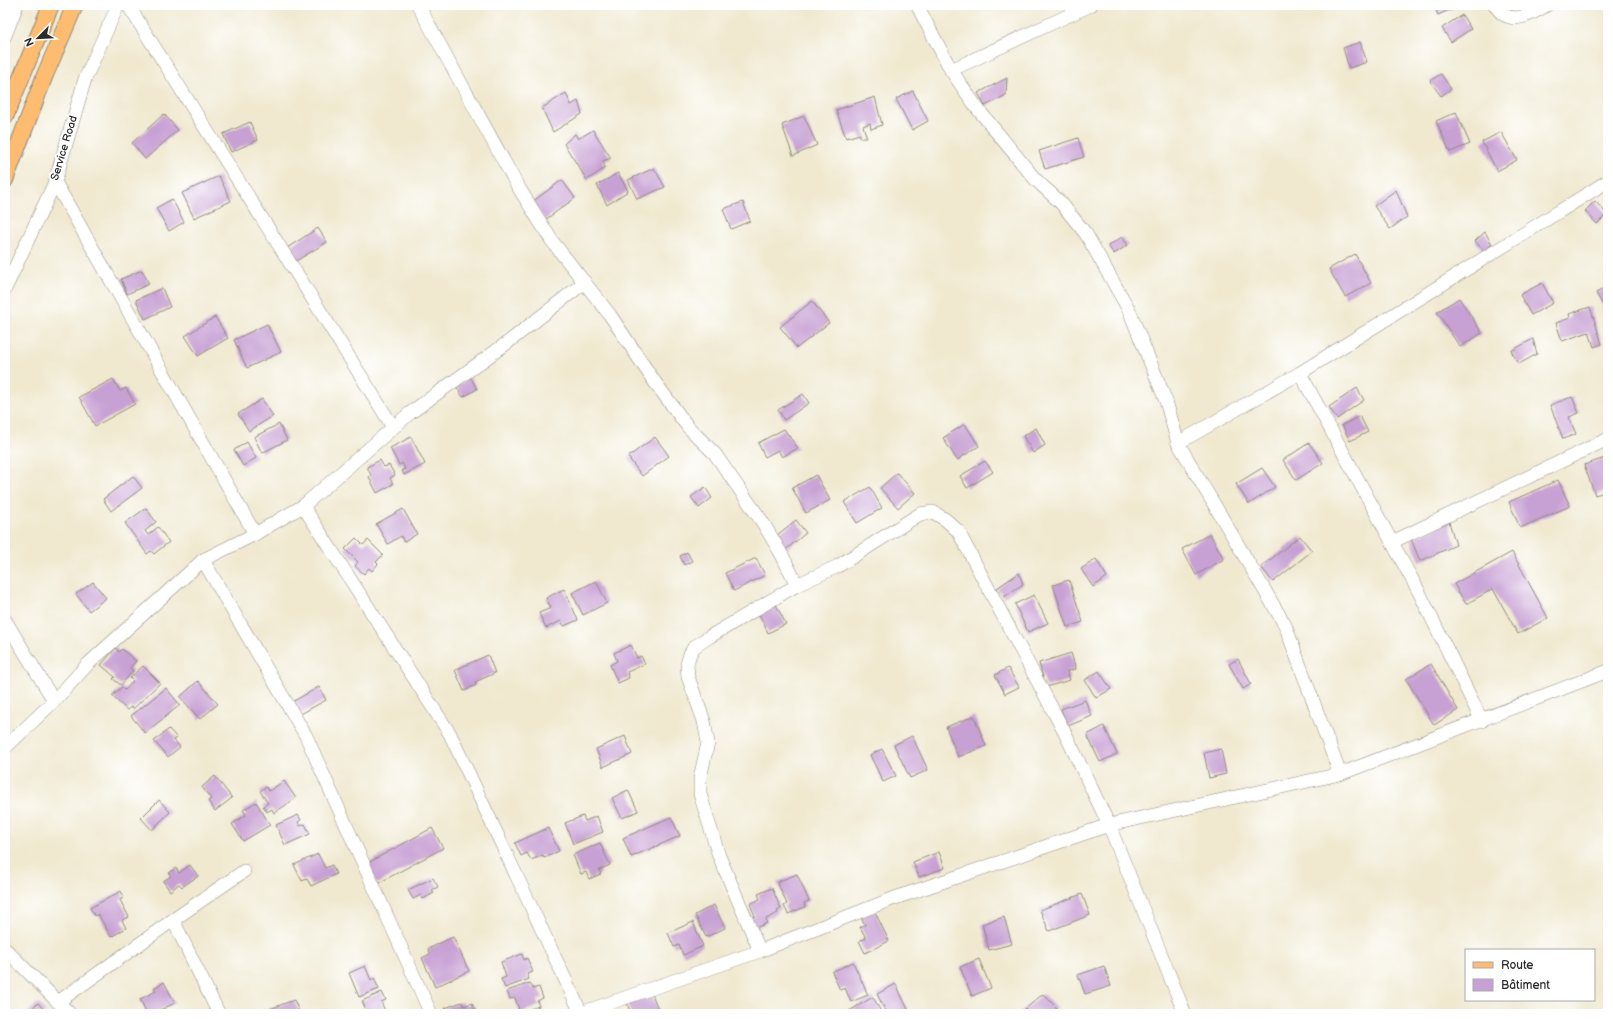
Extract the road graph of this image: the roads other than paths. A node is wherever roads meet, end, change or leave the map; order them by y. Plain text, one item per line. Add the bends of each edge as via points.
1 (17, 5) edge
2 (51, 5) edge
3 (75, 5) edge
4 (118, 5) edge
5 (128, 5) edge
6 (418, 5) edge
7 (917, 5) edge
8 (1091, 5) edge
9 (1495, 5) edge
10 (1548, 5) edge
11 (5, 36) edge
12 (951, 70) junction
13 (5, 117) edge
14 (5, 180) edge
15 (55, 182) junction
16 (1607, 183) edge
17 (585, 282) junction
18 (5, 288) edge
19 (1300, 373) junction
20 (393, 427) junction
21 (1608, 439) edge
22 (1178, 443) junction
23 (303, 506) junction
24 (255, 534) junction
25 (1392, 542) junction
26 (203, 560) junction
27 (797, 586) junction
28 (5, 620) edge
29 (1608, 671) edge
30 (54, 701) junction
31 (1482, 721) junction
32 (5, 748) edge
33 (1340, 774) junction
34 (1109, 825) junction
35 (244, 871) dead end
36 (173, 920) junction
37 (5, 949) edge
38 (760, 951) junction
39 (58, 1002) junction
40 (580, 1013) edge
41 (70, 1014) edge
42 (219, 1014) edge
43 (431, 1014) edge
44 (1185, 1014) edge

1 - 11 street
2 - 13 main road
3 - 14 main road
4 - 15 street, Service Road via 85,79
5 - 20 street
6 - 17 street via 517,185 552,241
7 - 12 street
8 - 12 street
9 - 10 street via 1503,14 1517,18
12 - 22 street via 1006,144 1086,234 1129,310 1166,400
15 - 18 street, Service Road
15 - 24 street
16 - 19 street
17 - 20 street
17 - 27 street via 688,427 715,454 763,523
19 - 22 street
19 - 25 street
20 - 23 street
21 - 25 street
22 - 33 street via 1284,625
23 - 24 street
23 - 40 street via 450,734
24 - 26 street
25 - 31 street
26 - 30 street via 88,664
26 - 43 street via 306,736
27 - 34 street via 838,566 920,514 933,512 946,520 958,532 966,546 1066,736
27 - 38 street via 694,647 687,664 688,677 704,721 708,743 700,778 700,794 720,856
28 - 30 street
29 - 31 street
30 - 32 street
31 - 33 street
33 - 34 street
34 - 38 street via 892,899
34 - 44 street
35 - 36 street
36 - 39 street
36 - 42 street
37 - 39 street
38 - 40 street
39 - 41 street

